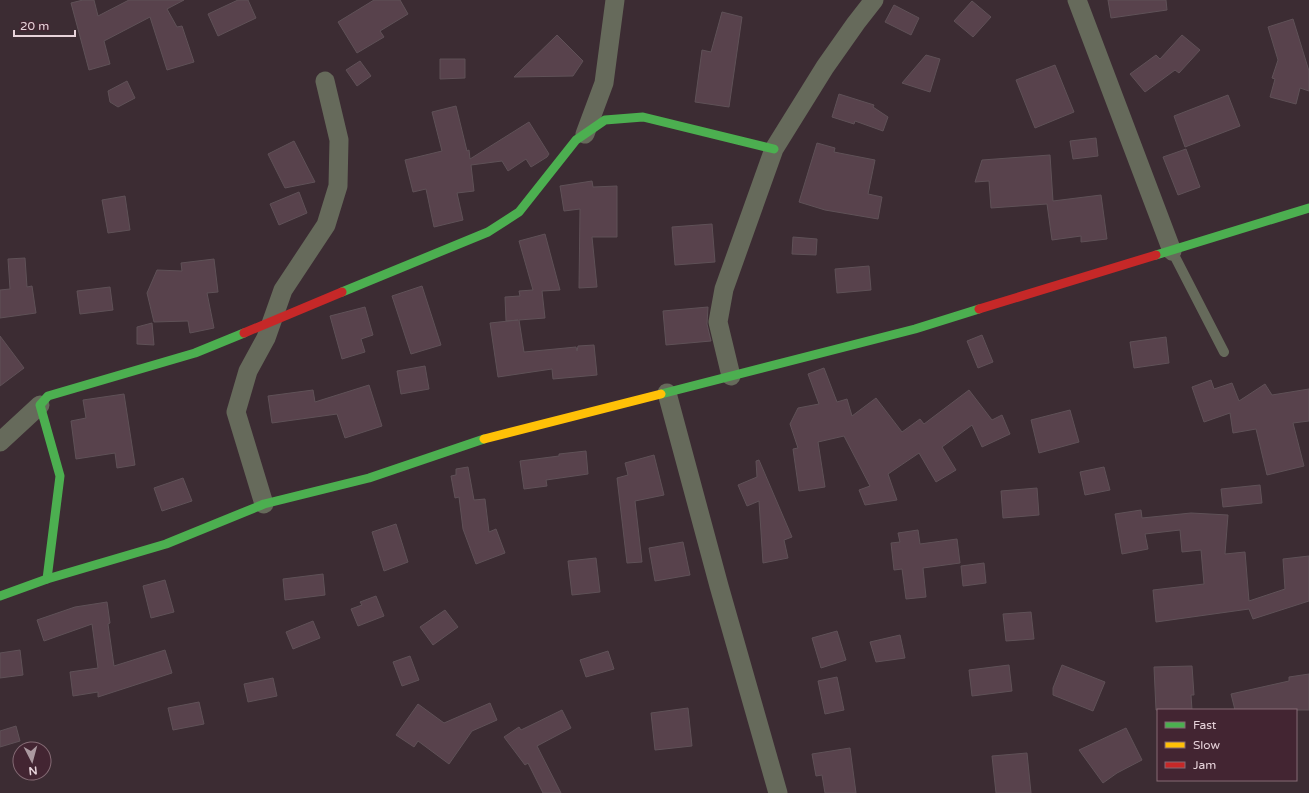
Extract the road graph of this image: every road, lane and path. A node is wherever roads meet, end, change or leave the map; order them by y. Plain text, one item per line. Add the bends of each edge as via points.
1 (615, 0) edge
2 (874, 0) edge
3 (1077, 0) edge
4 (325, 82) dead end
5 (585, 134) junction
6 (774, 149) junction
7 (1309, 208) edge
8 (1172, 252) junction
9 (271, 322) junction
10 (1224, 352) dead end
11 (730, 376) junction
12 (667, 393) junction
13 (40, 405) junction
14 (0, 442) edge
15 (264, 504) junction
16 (48, 579) junction
17 (0, 596) edge
18 (778, 793) edge

1 - 5 street via 604,83
2 - 6 street via 825,67
3 - 8 street
4 - 9 street via 339,140 338,186 326,225 283,290
5 - 6 street via 604,120 643,117
5 - 9 street via 576,140 520,212 494,228
6 - 11 street via 724,289 718,322
7 - 8 street
8 - 10 lane
8 - 11 street via 915,329
9 - 13 street via 195,354 48,396
9 - 15 street via 266,338 248,371 236,412
11 - 12 street
12 - 15 street via 473,442 368,478
12 - 18 street
13 - 14 street
13 - 16 street via 60,476
15 - 16 street via 166,544
16 - 17 street

